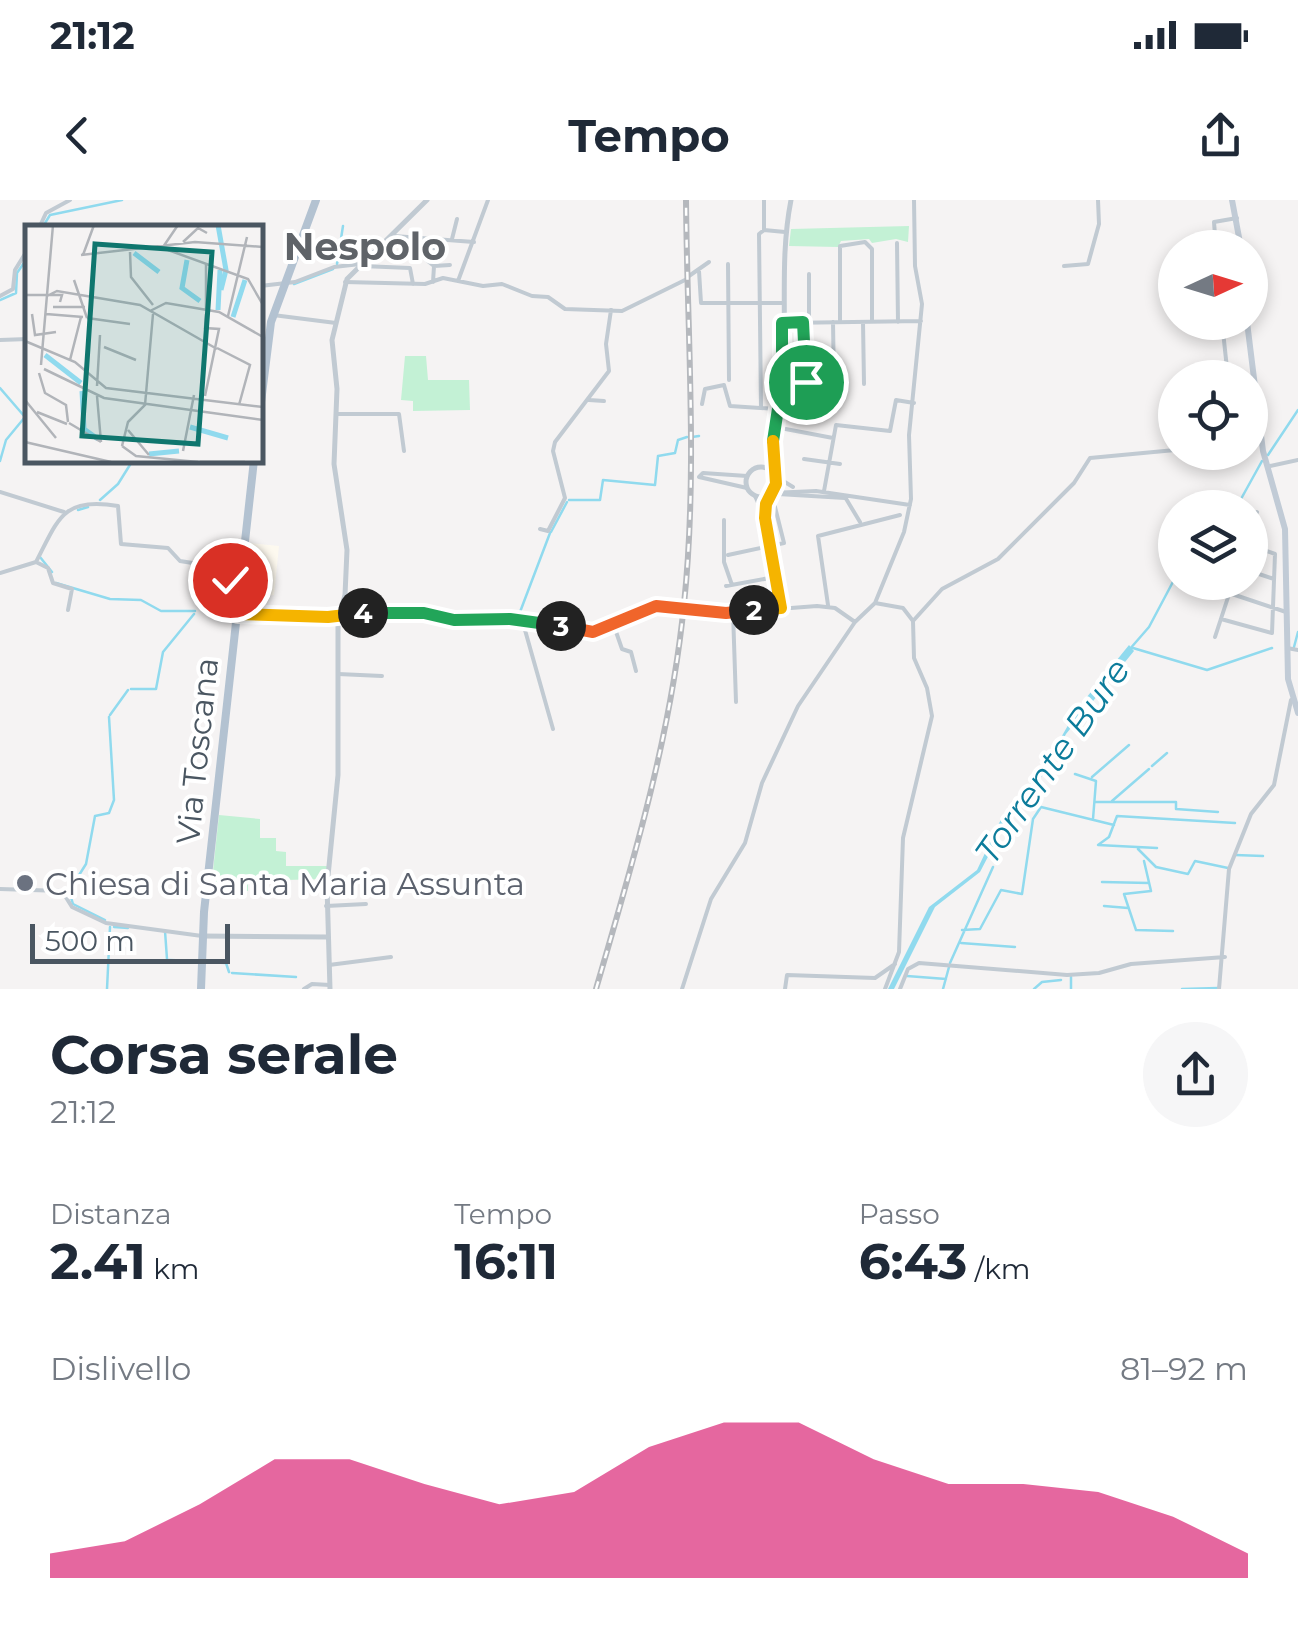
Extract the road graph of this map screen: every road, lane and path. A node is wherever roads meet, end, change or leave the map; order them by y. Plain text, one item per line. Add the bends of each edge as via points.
1 (70, 200) edge
2 (316, 200) edge
3 (427, 200) edge
4 (488, 200) edge
5 (764, 200) edge
6 (790, 200) edge
7 (914, 200) edge
8 (1098, 200) edge
9 (1232, 200) edge
10 (1237, 218) junction
11 (457, 220) dead end
12 (40, 225) edge
13 (1215, 230) edge
14 (1239, 230) edge
15 (762, 232) junction
16 (785, 232) junction
17 (394, 236) junction
18 (452, 240) junction
19 (474, 242) junction
20 (897, 243) dead end
21 (441, 248) dead end
22 (25, 254) edge
23 (709, 262) dead end
24 (362, 264) junction
25 (728, 264) dead end
26 (434, 266) junction
27 (450, 266) dead end
28 (1064, 266) dead end
29 (699, 271) junction
30 (809, 274) dead end
31 (458, 280) junction
32 (346, 282) junction
33 (433, 282) junction
34 (284, 283) junction
35 (413, 284) junction
36 (262, 286) edge
37 (0, 296) edge
38 (728, 303) junction
39 (760, 303) junction
40 (782, 303) junction
41 (611, 310) junction
42 (276, 313) junction
43 (806, 322) junction
44 (837, 322) junction
45 (864, 322) junction
46 (872, 322) junction
47 (898, 322) junction
48 (920, 322) junction
49 (336, 323) junction
50 (782, 323) junction
51 (25, 339) edge
52 (0, 340) edge
53 (728, 380) dead end
54 (864, 384) dead end
55 (262, 398) edge
56 (590, 400) junction
57 (604, 401) dead end
58 (914, 402) junction
59 (702, 404) dead end
60 (760, 408) junction
61 (778, 409) junction
62 (337, 414) junction
63 (775, 427) junction
64 (833, 438) junction
65 (772, 449) junction
66 (404, 451) dead end
67 (1158, 452) edge
68 (804, 458) dead end
69 (1268, 459) edge
70 (1298, 460) edge
71 (254, 462) edge
72 (829, 462) junction
73 (1268, 463) edge
74 (840, 464) dead end
75 (760, 467) junction
76 (774, 475) junction
77 (747, 476) junction
78 (747, 488) junction
79 (798, 489) junction
80 (824, 491) junction
81 (0, 492) edge
82 (771, 494) junction
83 (755, 496) junction
84 (844, 496) junction
85 (910, 505) junction
86 (64, 512) junction
87 (900, 515) dead end
88 (765, 518) junction
89 (724, 520) dead end
90 (860, 522) junction
91 (540, 528) dead end
92 (770, 548) junction
93 (1268, 552) edge
94 (728, 555) junction
95 (36, 562) junction
96 (0, 573) edge
97 (776, 577) junction
98 (1268, 577) edge
99 (1274, 579) junction
100 (1227, 600) edge
101 (1250, 600) edge
102 (875, 604) junction
103 (828, 606) junction
104 (781, 608) junction
105 (1273, 608) junction
106 (68, 610) dead end
107 (733, 612) junction
108 (1286, 612) junction
109 (238, 614) junction
110 (339, 614) junction
111 (1220, 619) junction
112 (913, 621) junction
113 (855, 622) junction
114 (523, 623) junction
115 (614, 626) junction
116 (1215, 636) dead end
117 (1287, 648) junction
118 (1298, 650) edge
119 (636, 671) dead end
120 (338, 674) junction
121 (382, 676) dead end
122 (1291, 696) junction
123 (736, 702) dead end
124 (1298, 713) edge
125 (553, 729) dead end
126 (0, 889) edge
127 (366, 904) dead end
128 (326, 906) junction
129 (202, 936) junction
130 (327, 937) junction
131 (391, 957) dead end
132 (1224, 958) junction
133 (895, 964) junction
134 (329, 965) junction
135 (330, 987) edge
136 (201, 989) edge
137 (304, 989) edge
138 (682, 989) edge
139 (785, 989) edge
140 (885, 989) edge
141 (900, 989) edge
142 (1218, 989) edge

1 - 12 street via 46,213
2 - 34 main road
3 - 17 street
4 - 19 street
5 - 15 street
6 - 16 street
7 - 48 street
8 - 28 street via 1088,264
9 - 10 main road
10 - 13 street via 1214,222
10 - 14 main road
11 - 18 street
15 - 16 street
15 - 39 street
16 - 40 street
17 - 18 street
17 - 24 street
18 - 19 street
19 - 31 street
20 - 47 street
21 - 26 street via 425,248 424,258
22 - 37 street via 12,291
23 - 29 street
24 - 32 street
24 - 34 street
24 - 35 street via 410,268
25 - 38 street
26 - 27 street
26 - 33 street
29 - 38 street via 700,302
29 - 41 street via 631,310
30 - 43 street
31 - 33 street
31 - 41 street via 545,295 572,310
32 - 35 street
32 - 49 street
33 - 35 street
34 - 36 street
34 - 42 main road
38 - 39 street
38 - 53 street
39 - 40 street
39 - 60 street
40 - 50 street
41 - 56 street via 609,371
42 - 49 street
42 - 55 main road
43 - 44 street
43 - 44 street via 805,382 829,389
43 - 50 street
44 - 45 street
44 - 46 street via 840,246 866,242 872,251
45 - 46 street
45 - 54 street
46 - 47 street
47 - 48 street
48 - 58 street
49 - 62 street via 331,349
50 - 61 street
51 - 52 street
56 - 57 street
56 - 91 street via 554,445 565,498 548,532
58 - 64 street via 896,400 890,431 838,424
58 - 85 street
59 - 60 street via 705,389 726,385 730,406
60 - 61 street
61 - 63 street
62 - 66 street via 400,414
62 - 110 street via 334,464 347,550
63 - 64 street
63 - 65 street
64 - 72 street
65 - 75 street
65 - 76 street
67 - 112 street via 1090,458 1070,488 998,559 942,589
68 - 72 street
69 - 70 street
71 - 109 main road, Via Toscana
72 - 74 street
72 - 80 street
73 - 108 main road via 1286,537
75 - 76 street
75 - 77 street
76 - 79 street
76 - 82 street
77 - 78 street
77 - 78 street via 700,476
78 - 83 street
79 - 80 street
79 - 82 street
80 - 84 street
81 - 86 street
82 - 83 street
82 - 88 street
83 - 88 street
84 - 85 street
84 - 90 street
84 - 92 street via 778,494 784,542
85 - 102 street
86 - 95 street
86 - 109 street via 94,502 117,505 120,543 168,548 180,561 221,566
87 - 90 street
88 - 92 street
89 - 94 street
90 - 103 street via 818,537
92 - 94 street
92 - 97 street
93 - 99 street via 1274,554
94 - 97 street via 729,585
95 - 96 street
95 - 106 street via 48,567 52,582 72,589
97 - 104 street
98 - 99 street
99 - 105 street
100 - 111 street
101 - 105 street
102 - 112 street via 903,608
102 - 113 street
103 - 104 street
103 - 113 street
104 - 107 street
105 - 108 street
105 - 111 street via 1269,635
107 - 115 street via 650,607
107 - 123 street
108 - 117 main road
109 - 110 street
109 - 129 main road, Via Toscana
110 - 114 street via 424,613
110 - 120 street
111 - 116 street
112 - 133 street via 914,658 932,716 902,838
113 - 138 street via 794,714 760,789 745,843 708,905
114 - 115 street via 593,632
114 - 125 street
115 - 119 street
117 - 118 street
117 - 122 main road
120 - 121 street
120 - 128 street via 338,775
122 - 124 main road
122 - 132 street via 1274,785 1251,814 1232,856 1222,913
126 - 129 street via 62,892 72,907 106,924
127 - 128 street
128 - 130 street
129 - 130 street
129 - 136 main road, Via Toscana
130 - 134 street
131 - 134 street
132 - 141 street via 1067,975 919,963 908,969
132 - 142 street
133 - 139 street via 875,978 786,975
133 - 140 street
134 - 135 street
135 - 137 street

